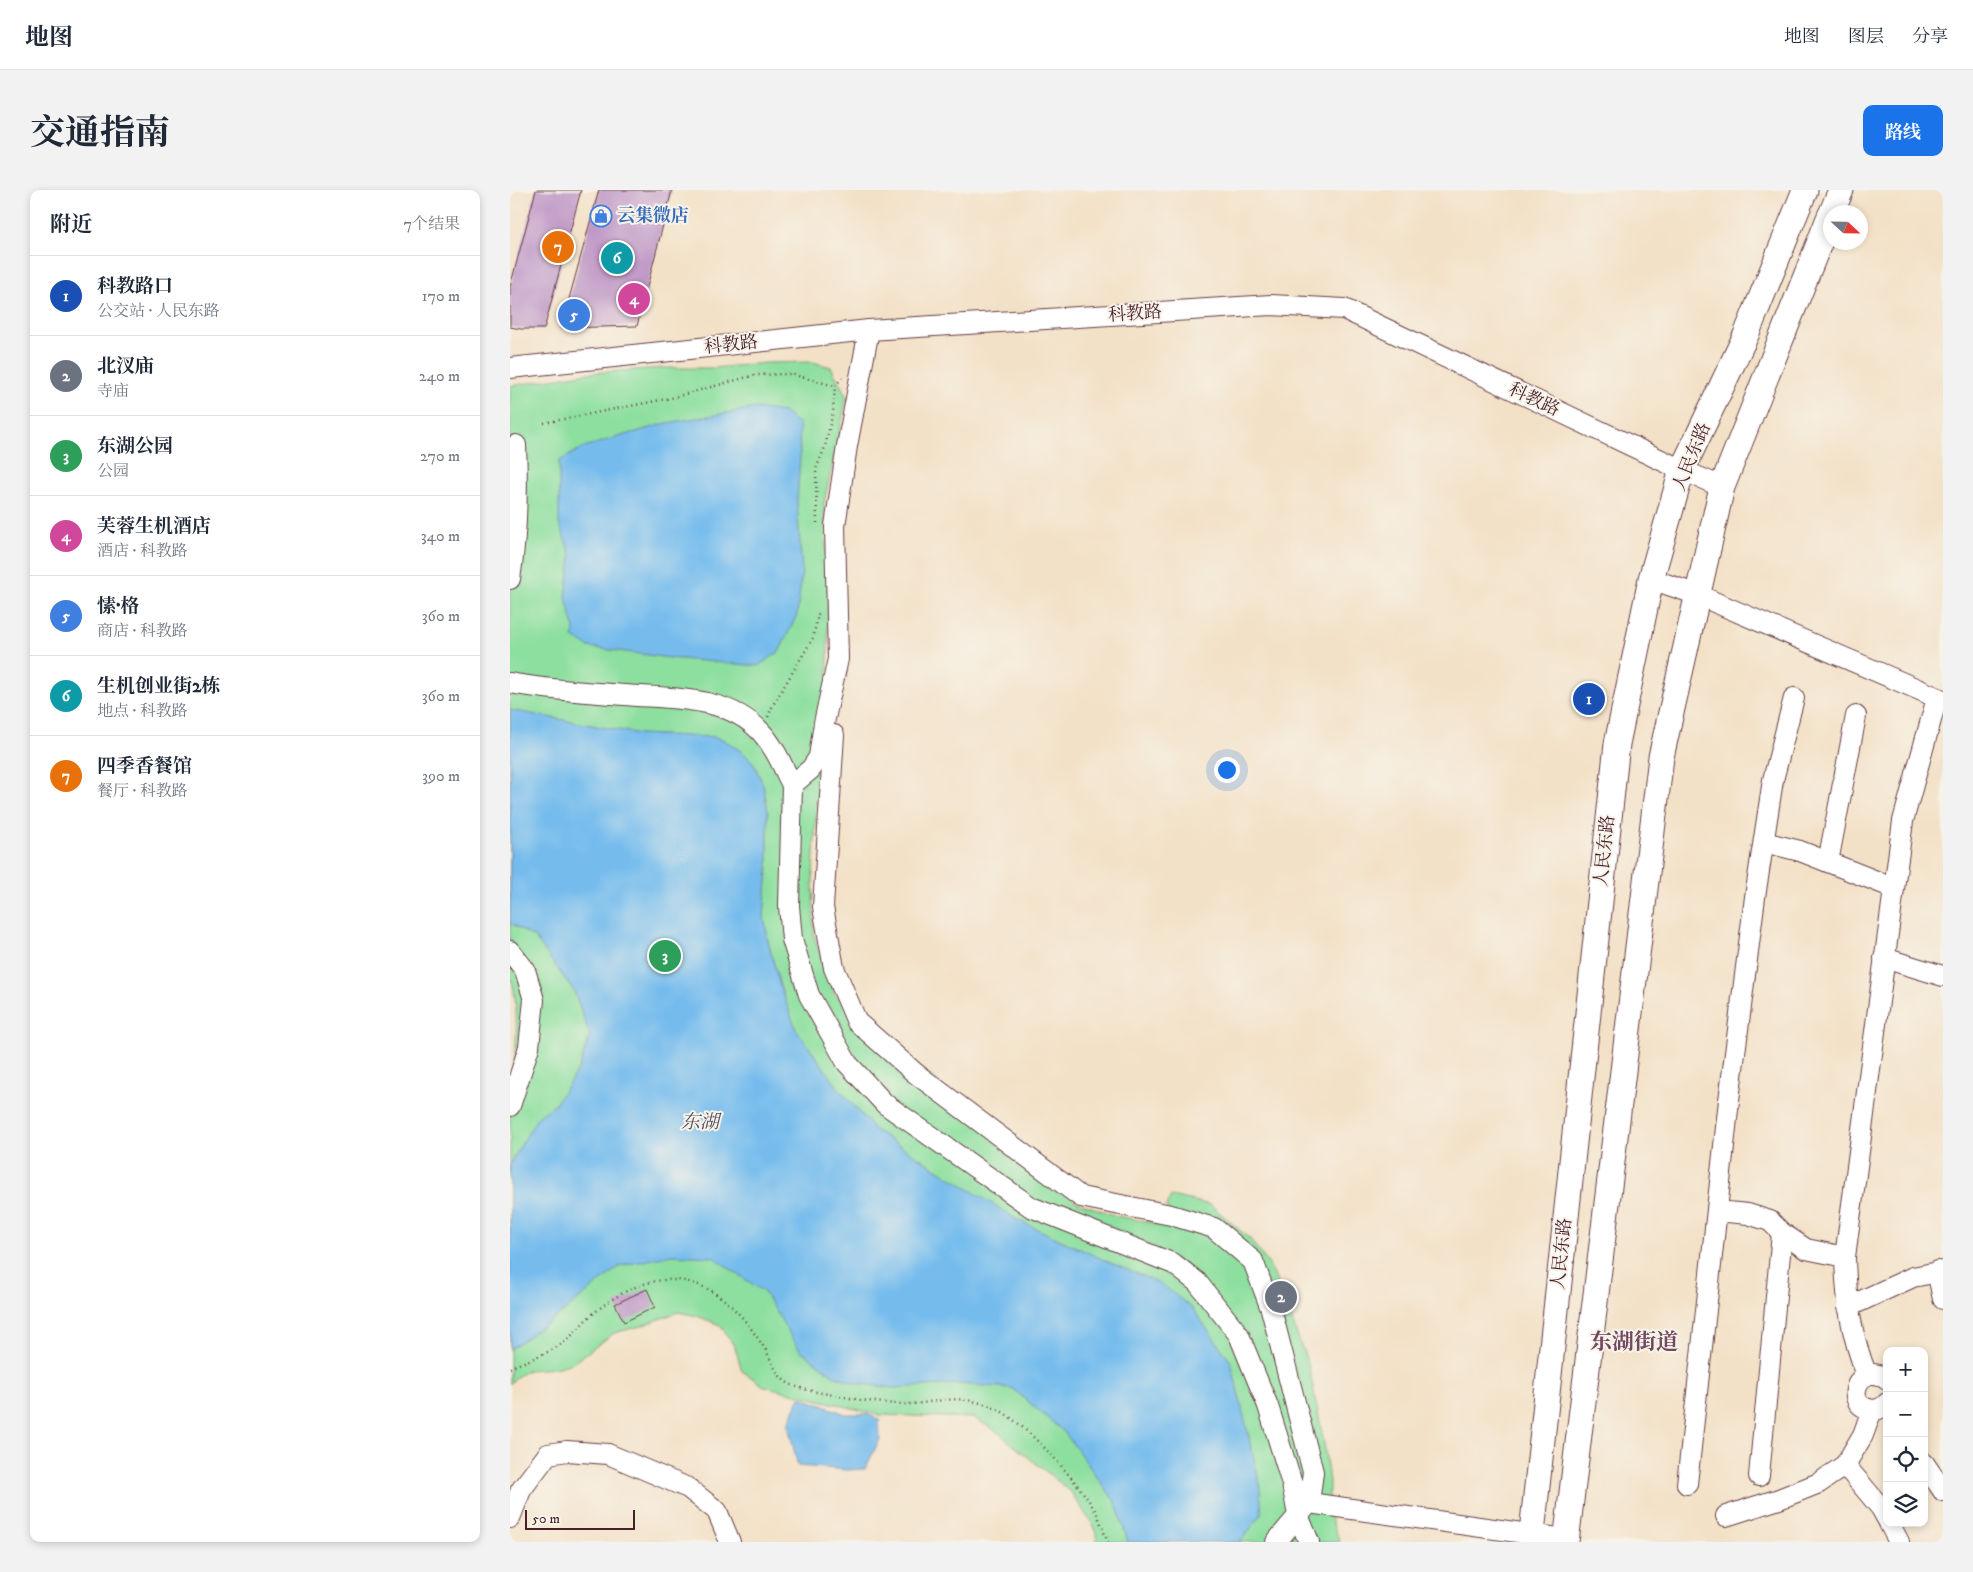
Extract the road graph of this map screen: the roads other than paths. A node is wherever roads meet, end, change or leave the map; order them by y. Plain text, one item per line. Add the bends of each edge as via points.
1 (1805, 190) edge
2 (1841, 190) edge
3 (1835, 205) edge
4 (1823, 234) edge
5 (870, 330) junction
6 (510, 368) edge
7 (516, 445) dead end
8 (1682, 470) junction
9 (1722, 487) junction
10 (1651, 579) junction
11 (510, 580) edge
12 (1698, 595) junction
13 (838, 658) junction
14 (510, 683) edge
15 (1794, 698) dead end
16 (1940, 699) edge
17 (1856, 716) dead end
18 (792, 785) junction
19 (1764, 842) junction
20 (1828, 862) junction
21 (1894, 888) junction
22 (510, 951) edge
23 (1884, 958) junction
24 (1943, 976) edge
25 (510, 1106) edge
26 (1717, 1212) junction
27 (1782, 1233) junction
28 (1845, 1257) junction
29 (1940, 1271) edge
30 (1943, 1299) edge
31 (1848, 1307) junction
32 (1867, 1375) junction
33 (1883, 1377) edge
34 (1883, 1407) edge
35 (1845, 1465) junction
36 (1928, 1469) edge
37 (1759, 1476) dead end
38 (1686, 1484) dead end
39 (1943, 1491) edge
40 (1303, 1509) junction
41 (1883, 1511) edge
42 (1726, 1516) dead end
43 (510, 1518) edge
44 (1891, 1527) edge
45 (1532, 1538) edge
46 (1566, 1540) edge
47 (730, 1542) edge
48 (1276, 1542) edge
49 (1309, 1542) edge
50 (1899, 1542) edge

1 - 8 main road, 人民东路 via 1746,335
2 - 3 main road
4 - 9 main road
5 - 6 street, 科教路
5 - 8 street, 科教路 via 1271,306 1344,309
5 - 13 street via 835,526
7 - 11 street via 516,542
8 - 9 street, 科教路
8 - 10 main road, 人民东路
9 - 12 main road
10 - 12 street
10 - 45 main road, 人民东路 via 1617,744
12 - 16 street
12 - 46 main road via 1661,757
13 - 18 street via 819,757
13 - 40 street via 823,907 834,968 857,1022 915,1073 1081,1197 1170,1215 1214,1228 1252,1261 1271,1309 1312,1472
14 - 18 street via 690,699 726,708 762,732 780,758
15 - 19 street via 1774,780
16 - 21 street via 1903,821
17 - 20 street
18 - 40 street via 789,906 792,939 809,995 847,1063 885,1104 1031,1207 1174,1264 1197,1282 1239,1335 1268,1406
19 - 20 street
19 - 26 street
20 - 21 street
21 - 23 street
22 - 25 street via 525,970 534,1000 529,1048
23 - 24 street
23 - 28 street
26 - 27 street via 1748,1214 1770,1221
26 - 38 street
27 - 28 street via 1806,1248
27 - 37 street
28 - 31 street
29 - 30 street
29 - 31 street via 1913,1277
31 - 32 street
32 - 33 street
32 - 34 street via 1857,1384 1856,1398 1865,1408
34 - 35 street
35 - 41 street
35 - 42 street via 1818,1483
36 - 39 street
40 - 45 street
40 - 48 street
40 - 49 street
43 - 47 street via 521,1490 548,1454 567,1451 608,1454 688,1488 717,1511
44 - 50 street
45 - 46 street

